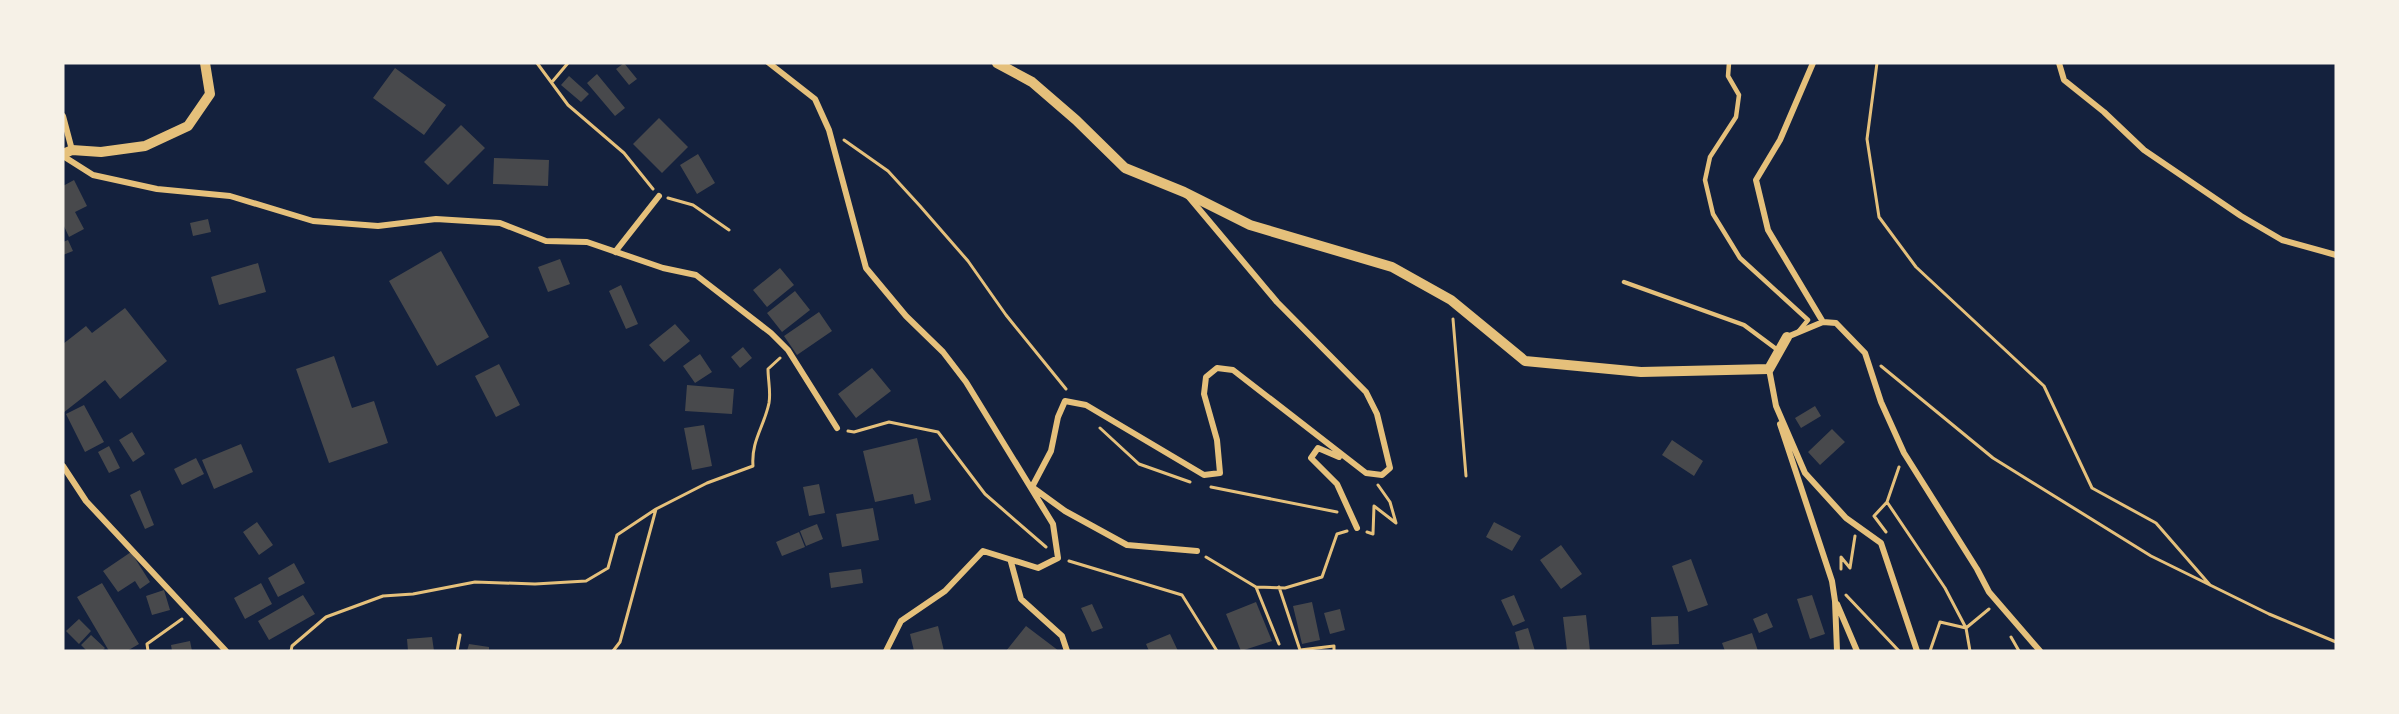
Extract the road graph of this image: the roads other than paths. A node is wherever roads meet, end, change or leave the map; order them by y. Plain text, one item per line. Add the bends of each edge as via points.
1 (205, 63) edge
2 (770, 63) edge
3 (998, 63) edge
4 (1728, 63) edge
5 (1813, 63) edge
6 (2059, 63) edge
7 (63, 116) edge
8 (66, 153) edge
9 (1184, 192) junction
10 (659, 196) road end
11 (615, 252) junction
12 (2336, 255) edge
13 (1624, 282) dead end
14 (1823, 322) junction
15 (1792, 335) junction
16 (1779, 351) junction
17 (1769, 369) junction
18 (1776, 406) junction
19 (837, 428) road end
20 (1345, 459) junction
21 (63, 466) edge
22 (1032, 487) junction
23 (1357, 528) road end
24 (1197, 551) road end
25 (1011, 562) junction
26 (1835, 601) junction
27 (226, 651) edge
28 (886, 651) edge
29 (1067, 651) edge
30 (1837, 651) edge
31 (1857, 651) edge
32 (1917, 651) edge
33 (2040, 651) edge

1 - 8 street via 210,94 188,126 145,146
2 - 22 street via 815,99 829,130 866,268 949,359
3 - 9 street via 1032,82 1125,168
4 - 15 lane via 1728,76 1739,95 1736,117 1710,157 1705,180 1713,214 1740,258 1808,320
5 - 14 street via 1780,140 1755,180 1768,231
6 - 12 street via 2064,80 2144,150 2282,240
7 - 8 street
8 - 11 street via 93,175 157,189 230,196 313,221 378,226 436,219 500,223 546,241 587,242
9 - 17 street via 1250,225 1392,267 1451,300 1525,361 1641,372
9 - 20 street via 1277,302 1366,392 1377,414 1390,468 1382,475 1371,474
10 - 11 street
11 - 19 street via 696,274 771,333 788,350
13 - 16 lane via 1744,325
14 - 15 street
14 - 33 street via 1836,323 1865,353 1904,453 1989,592
15 - 16 street
16 - 17 street
17 - 18 street
18 - 26 street
18 - 32 street via 1805,473 1846,518 1881,543
20 - 22 street via 1250,381 1233,370 1217,368 1206,377 1204,394 1217,440 1220,473 1204,475 1086,405 1065,401 1051,451
20 - 23 street via 1318,448 1311,458 1337,484
21 - 27 street via 86,501
22 - 24 street via 1065,511 1127,545
22 - 25 street via 1053,524 1058,558 1038,568
25 - 28 street via 983,551 945,591 901,621
25 - 29 street via 1021,599 1062,636
26 - 30 street
26 - 31 street

